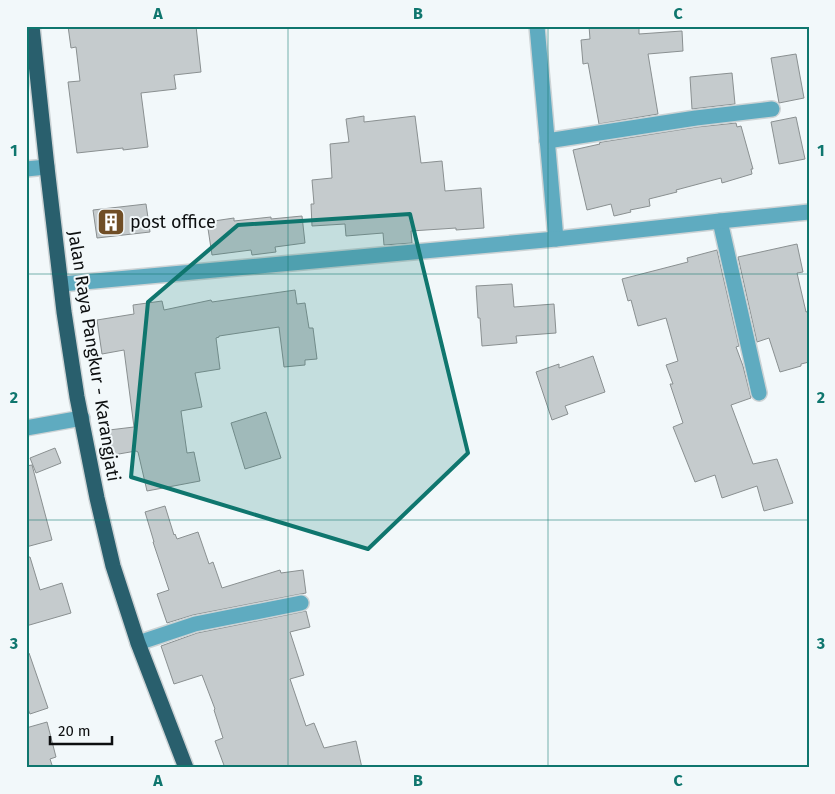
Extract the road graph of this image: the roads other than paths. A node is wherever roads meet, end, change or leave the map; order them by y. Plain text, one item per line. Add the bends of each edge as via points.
1 (32, 26) edge
2 (537, 26) edge
3 (772, 109) dead end
4 (547, 140) junction
5 (47, 167) junction
6 (26, 169) edge
7 (809, 212) edge
8 (720, 221) junction
9 (556, 240) junction
10 (62, 284) junction
11 (759, 393) dead end
12 (82, 418) junction
13 (26, 428) edge
14 (301, 603) dead end
15 (138, 643) junction
16 (186, 768) edge

1 - 5 main road, Jalan Raya Pangkur - Karangjati
2 - 4 street
3 - 4 street
4 - 9 street
5 - 6 street
5 - 10 main road, Jalan Raya Pangkur - Karangjati
7 - 8 street
8 - 9 street
8 - 11 street
9 - 10 street
10 - 12 main road, Jalan Raya Pangkur - Karangjati
12 - 13 street
12 - 15 main road, Jalan Raya Pangkur - Karangjati via 113,566
14 - 15 street via 196,624
15 - 16 main road, Jalan Raya Pangkur - Karangjati

